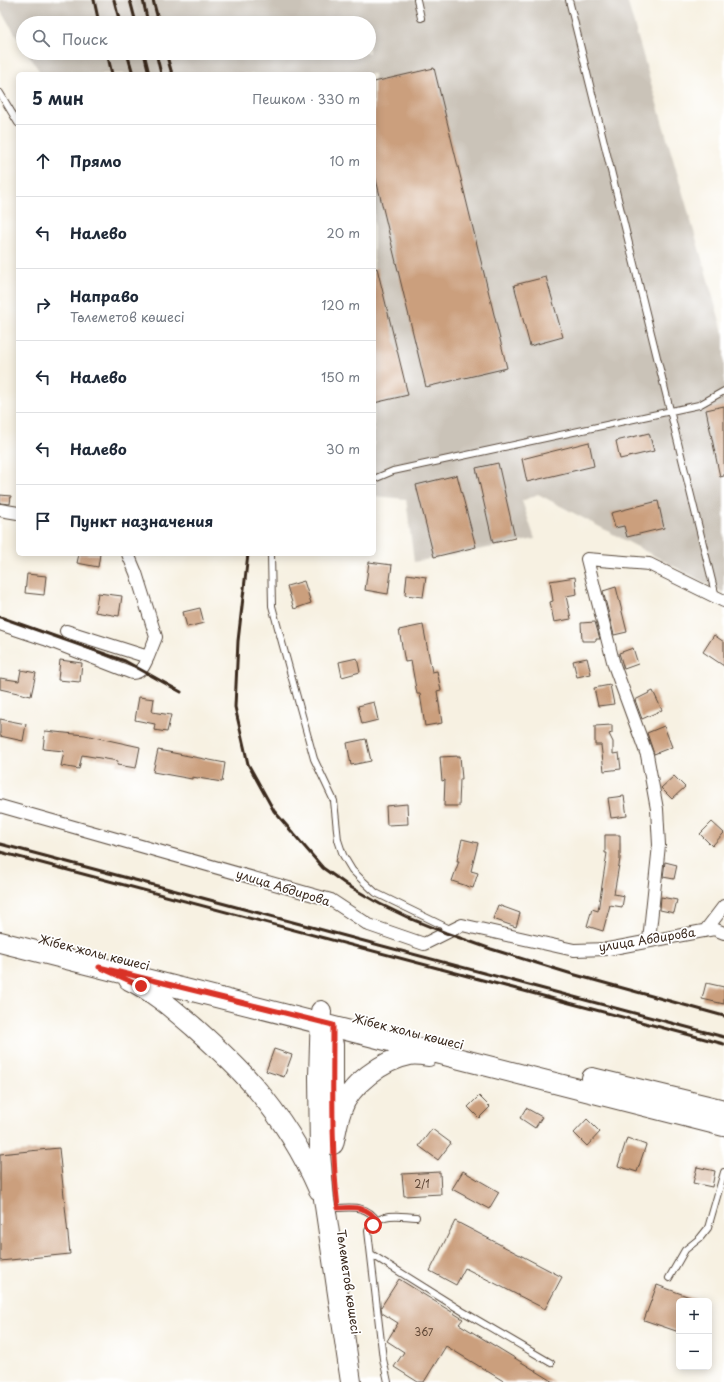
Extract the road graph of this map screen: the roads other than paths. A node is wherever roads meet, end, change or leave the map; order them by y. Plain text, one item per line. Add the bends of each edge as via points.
1 (417, 0) edge
2 (569, 0) edge
3 (421, 18) dead end
4 (0, 93) edge
5 (16, 120) edge
6 (724, 391) edge
7 (670, 411) junction
8 (376, 478) edge
9 (0, 510) edge
10 (16, 513) edge
11 (129, 556) edge
12 (271, 556) edge
13 (720, 599) edge
14 (0, 624) edge
15 (66, 631) dead end
16 (148, 657) junction
17 (0, 806) edge
18 (724, 906) edge
19 (0, 929) edge
20 (452, 930) junction
21 (705, 931) junction
22 (724, 933) edge
23 (649, 940) junction
24 (0, 942) edge
25 (99, 967) junction
26 (327, 1018) junction
27 (452, 1056) junction
28 (724, 1110) edge
29 (724, 1126) edge
30 (333, 1144) junction
31 (724, 1172) edge
32 (331, 1204) junction
33 (416, 1218) dead end
34 (377, 1221) junction
35 (371, 1254) junction
36 (669, 1278) dead end
37 (551, 1363) dead end
38 (351, 1382) edge
39 (362, 1382) edge
40 (388, 1382) edge

1 - 3 lane
2 - 7 lane
4 - 5 lane
6 - 7 lane via 699,405
7 - 8 lane via 393,471
7 - 13 lane
9 - 10 street
11 - 16 street via 156,637
12 - 20 lane via 272,606 314,759 334,801 338,840 343,855 352,870 376,893
13 - 23 street via 649,564 587,559 614,665 647,755 657,809 659,845
14 - 16 street via 132,673 141,670
15 - 16 street
17 - 20 street, улица Абдирова via 331,900 369,925 424,944
18 - 21 street
19 - 26 main road, Жібек жолы көшесі
20 - 23 street, улица Абдирова via 462,925 574,950 608,949
21 - 22 street, улица Абдирова via 714,929
21 - 23 street, улица Абдирова
24 - 25 main road, Жібек жолы көшесі
25 - 26 main road
25 - 32 main road via 141,986 182,1017 253,1085 280,1121
26 - 27 main road
26 - 28 main road, Жібек жолы көшесі
26 - 30 main road, Төлеметов көшесі
26 - 32 main road via 319,1077 320,1153
27 - 29 main road, Жібек жолы көшесі
27 - 30 main road via 410,1055 388,1062 367,1076 352,1092 341,1110
30 - 32 main road, Төлеметов көшесі via 334,1177
31 - 36 lane via 708,1228 684,1250
32 - 34 lane via 361,1208 371,1213
32 - 38 main road, Төлеметов көшесі
32 - 39 main road, Төлеметов көшесі via 347,1280
33 - 34 lane via 386,1216
34 - 35 lane via 368,1231
35 - 37 lane
35 - 40 lane

